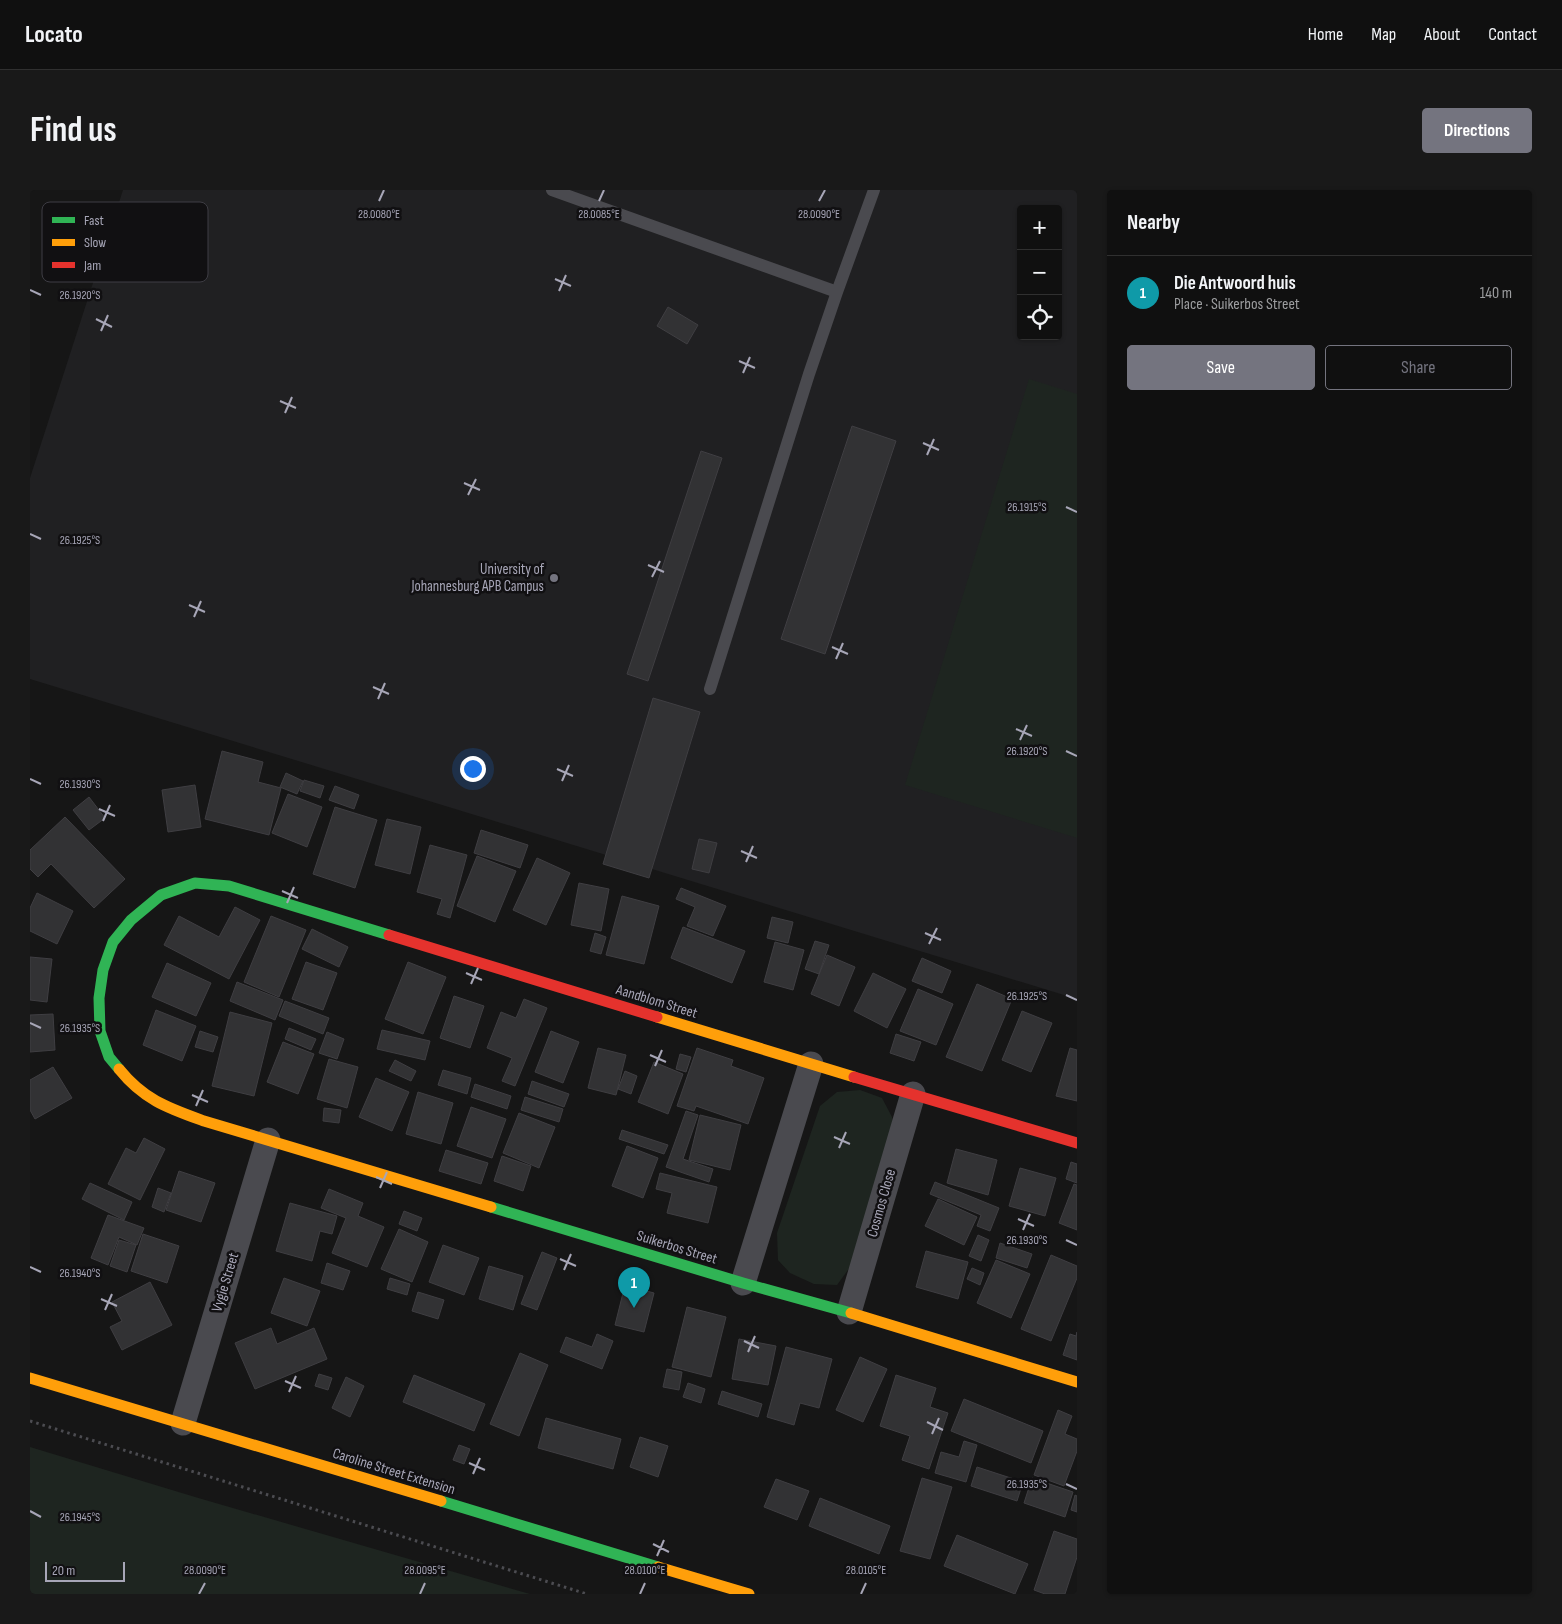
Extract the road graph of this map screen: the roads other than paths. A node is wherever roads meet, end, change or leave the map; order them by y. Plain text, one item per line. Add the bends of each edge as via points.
1 (552, 190) edge
2 (874, 190) edge
3 (837, 292) junction
4 (710, 689) dead end
5 (810, 1064) junction
6 (913, 1094) junction
7 (268, 1140) junction
8 (1077, 1143) edge
9 (743, 1283) junction
10 (849, 1312) junction
11 (30, 1378) edge
12 (1077, 1382) edge
13 (182, 1423) junction
14 (749, 1594) edge

1 - 3 lane
2 - 3 lane
3 - 4 lane
5 - 6 street, Aandblom Street
5 - 7 street, Aandblom Street via 230,886 195,884 161,895 113,942 102,970 100,1031 109,1057 130,1083 161,1105
5 - 9 street
6 - 8 street, Aandblom Street
6 - 10 street, Cosmos Close
7 - 9 street, Suikerbos Street
7 - 13 street, Vygie Street
9 - 10 street, Suikerbos Street
10 - 12 street, Suikerbos Street
11 - 13 street, Caroline Street Extension
13 - 14 street, Caroline Street Extension

